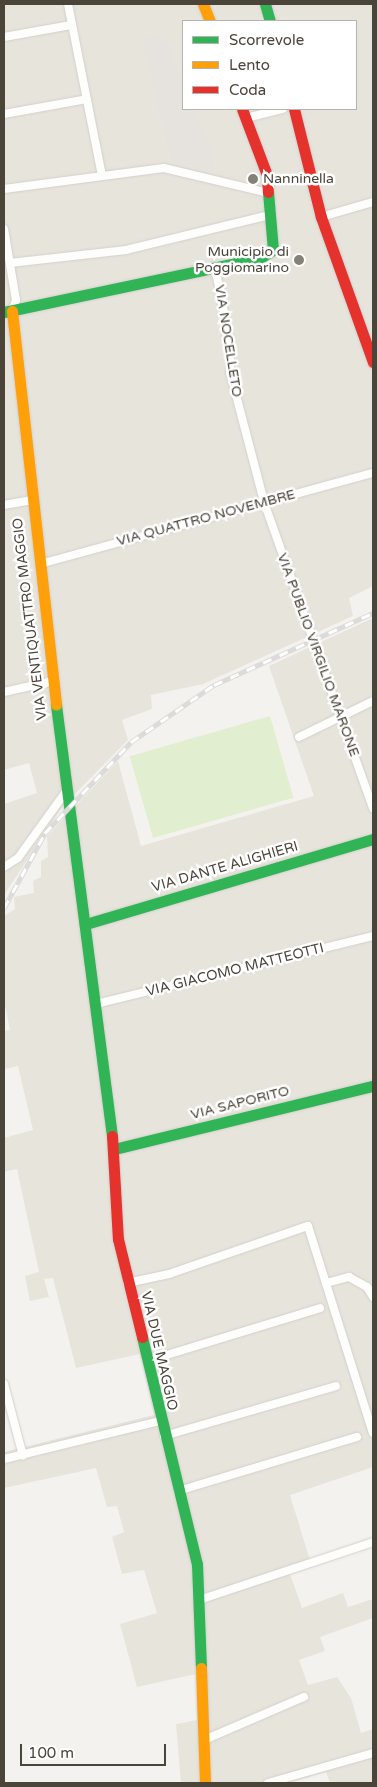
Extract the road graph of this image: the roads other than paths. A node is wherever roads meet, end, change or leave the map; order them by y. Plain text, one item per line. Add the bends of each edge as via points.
1 (68, 4) edge
2 (203, 4) edge
3 (265, 4) edge
4 (210, 20) edge
5 (270, 20) edge
6 (71, 24) junction
7 (4, 37) edge
8 (87, 98) junction
9 (273, 110) edge
10 (294, 110) edge
11 (244, 113) edge
12 (4, 114) edge
13 (102, 176) junction
14 (4, 190) edge
15 (268, 193) junction
16 (373, 202) edge
17 (270, 215) junction
18 (320, 217) junction
19 (4, 229) edge
20 (10, 263) junction
21 (215, 267) junction
22 (8, 312) edge
23 (373, 362) edge
24 (373, 473) edge
25 (31, 500) junction
26 (264, 502) junction
27 (4, 505) edge
28 (40, 564) junction
29 (53, 681) junction
30 (4, 692) edge
31 (373, 701) edge
32 (338, 718) junction
33 (299, 737) dead end
34 (67, 790) junction
35 (373, 808) edge
36 (373, 839) edge
37 (4, 867) edge
38 (86, 924) junction
39 (373, 936) edge
40 (96, 1004) junction
41 (373, 1086) edge
42 (114, 1149) junction
43 (127, 1282) junction
44 (326, 1283) junction
45 (373, 1297) edge
46 (320, 1308) dead end
47 (147, 1361) junction
48 (4, 1384) edge
49 (336, 1386) dead end
50 (160, 1421) junction
51 (373, 1433) edge
52 (164, 1436) junction
53 (357, 1437) dead end
54 (23, 1456) junction
55 (4, 1459) edge
56 (178, 1491) junction
57 (373, 1542) edge
58 (199, 1600) junction
59 (304, 1697) dead end
60 (204, 1740) junction
61 (373, 1753) edge
62 (205, 1783) edge
63 (268, 1783) edge

1 - 6 street
2 - 4 main road
3 - 5 main road
6 - 7 street
6 - 8 street
8 - 12 street
8 - 13 street
9 - 11 street
10 - 18 main road
11 - 15 main road via 268,175
13 - 14 street
13 - 15 street via 164,168
15 - 17 main road
16 - 18 street
17 - 20 street via 126,250
17 - 21 main road via 273,250 260,258
18 - 23 main road
19 - 20 street
20 - 22 street via 16,300
21 - 22 main road
21 - 26 street, VIA NOCELLETO via 230,342 230,372
22 - 25 main road, VIA VENTIQUATTRO MAGGIO
24 - 26 street, VIA QUATTRO NOVEMBRE
25 - 27 street
25 - 28 main road, VIA VENTIQUATTRO MAGGIO
26 - 28 street, VIA QUATTRO NOVEMBRE
26 - 32 street, VIA PUBLIO VIRGILIO MARONE
28 - 29 main road, VIA VENTIQUATTRO MAGGIO
29 - 30 street
29 - 34 main road, VIA VENTIQUATTRO MAGGIO
31 - 32 street
32 - 33 street
32 - 35 street, VIA PUBLIO VIRGILIO MARONE
34 - 37 street via 18,858
34 - 38 main road, VIA VENTIQUATTRO MAGGIO
36 - 38 main road, VIA DANTE ALIGHIERI
38 - 40 main road, VIA DUE MAGGIO
39 - 40 street, VIA GIACOMO MATTEOTTI
40 - 42 main road, VIA DUE MAGGIO
41 - 42 main road, VIA SAPORITO
42 - 43 main road, VIA DUE MAGGIO via 118,1239
43 - 44 street via 169,1274 308,1226
43 - 47 main road, VIA DUE MAGGIO
44 - 45 street via 349,1277 367,1287
44 - 51 street
46 - 47 street
47 - 50 main road, VIA DUE MAGGIO
48 - 54 street
49 - 52 street
50 - 52 main road, VIA DUE MAGGIO
50 - 54 street
52 - 56 main road, VIA DUE MAGGIO
53 - 56 street
54 - 55 street
56 - 58 main road, VIA DUE MAGGIO via 197,1564
57 - 58 street
58 - 60 main road, VIA DUE MAGGIO
59 - 60 street
60 - 62 main road, VIA DUE MAGGIO
61 - 63 street

